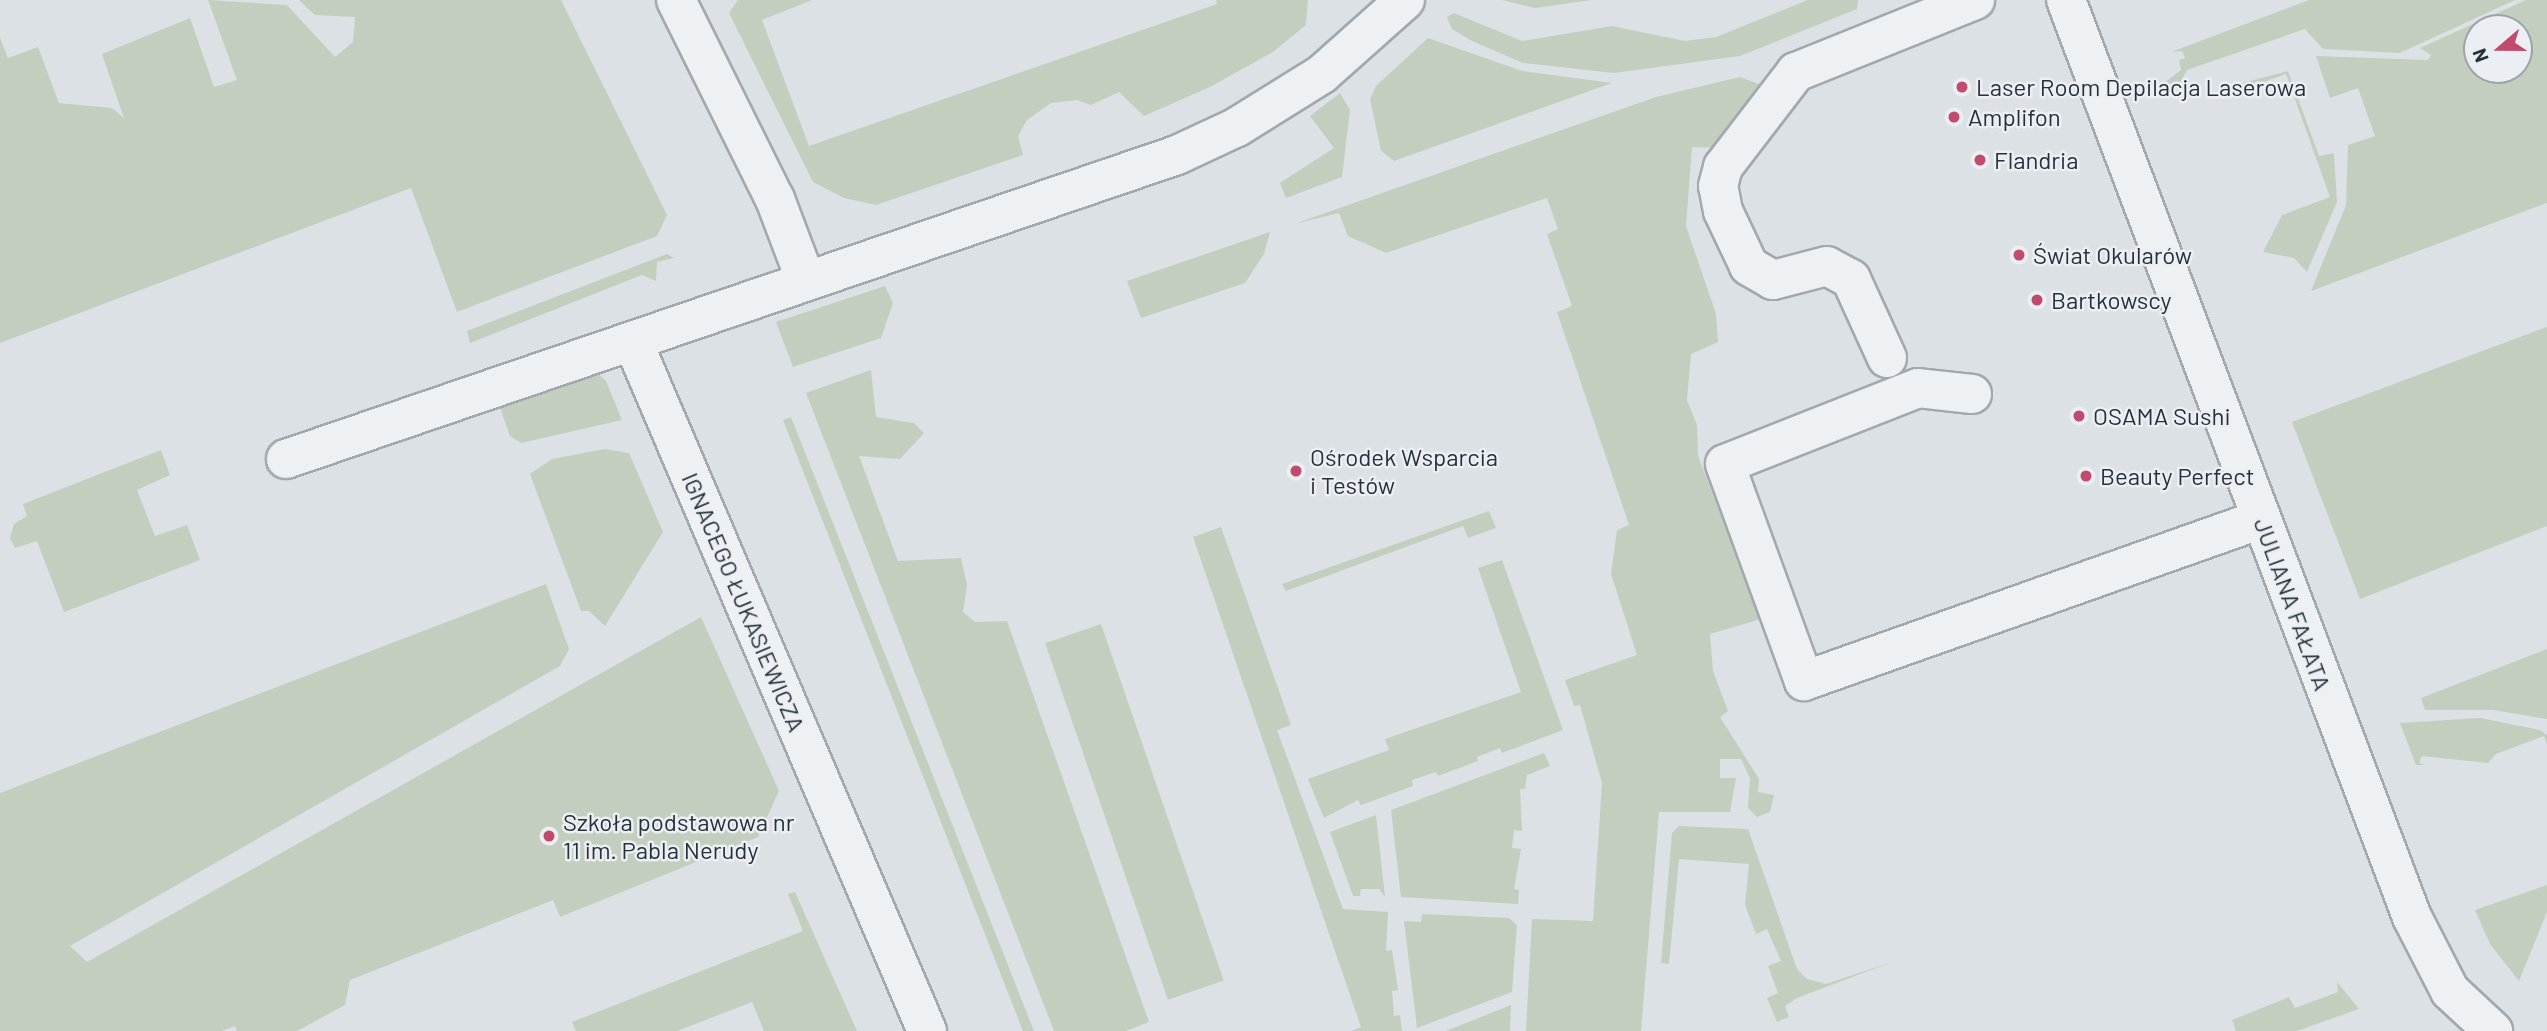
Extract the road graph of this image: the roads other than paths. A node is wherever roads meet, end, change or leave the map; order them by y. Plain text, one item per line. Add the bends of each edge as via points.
1 (676, 0) edge
2 (1405, 0) edge
3 (1975, 0) edge
4 (2066, 0) edge
5 (806, 281) junction
6 (633, 342) junction
7 (1887, 358) dead end
8 (1972, 394) dead end
9 (286, 459) dead end
10 (2261, 519) junction
11 (927, 1031) edge
12 (2493, 1031) edge

1 - 5 street via 775,200
2 - 5 street via 1322,74 1205,143
3 - 7 street via 1796,72 1723,167 1718,186 1723,211 1749,266 1773,280 1827,267 1851,279
4 - 10 street, JULIANA FAŁATA
5 - 6 street
6 - 9 street
6 - 11 street, IGNACEGO ŁUKASIEWICZA
8 - 10 street via 1918,388 1725,464 1804,681
10 - 12 street, JULIANA FAŁATA via 2424,945 2450,991

